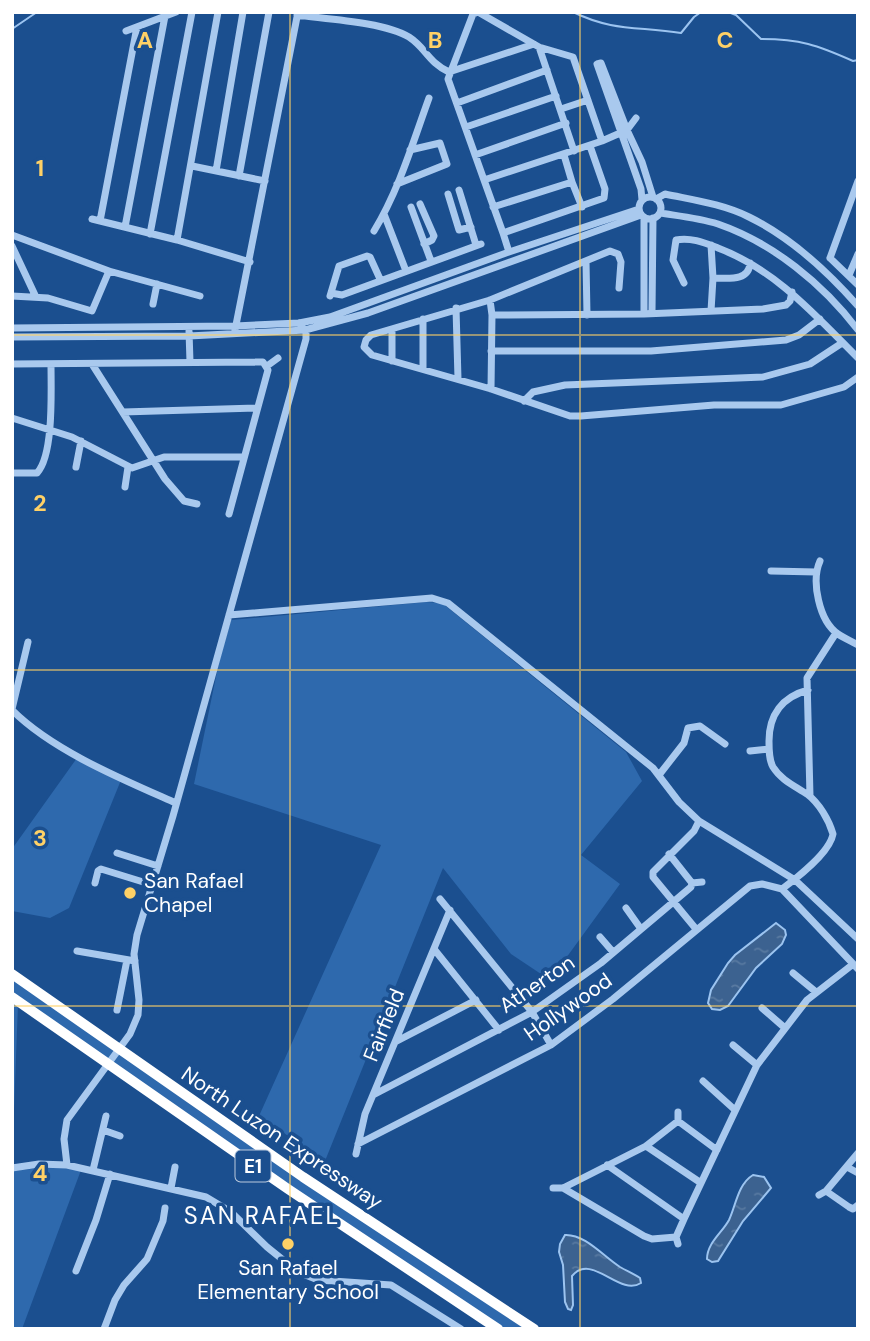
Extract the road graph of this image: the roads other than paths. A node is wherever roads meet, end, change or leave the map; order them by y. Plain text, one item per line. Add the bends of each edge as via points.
1 (176, 12) edge
2 (192, 12) edge
3 (218, 12) edge
4 (243, 12) edge
5 (269, 12) edge
6 (478, 12) edge
7 (298, 14) edge
8 (165, 16) junction
9 (137, 27) junction
10 (126, 31) dead end
11 (536, 46) junction
12 (599, 64) dead end
13 (547, 70) junction
14 (449, 72) junction
15 (556, 96) junction
16 (429, 97) dead end
17 (588, 100) junction
18 (457, 103) junction
19 (561, 109) junction
20 (636, 118) dead end
21 (566, 123) junction
22 (466, 127) junction
23 (624, 132) junction
24 (602, 141) junction
25 (590, 146) junction
26 (410, 150) junction
27 (574, 151) junction
28 (475, 155) junction
29 (564, 155) junction
30 (192, 166) junction
31 (216, 171) junction
32 (239, 176) junction
33 (484, 180) junction
34 (265, 181) junction
35 (858, 181) edge
36 (572, 182) junction
37 (397, 184) junction
38 (655, 198) junction
39 (642, 200) junction
40 (854, 204) edge
41 (493, 206) junction
42 (582, 207) junction
43 (384, 214) junction
44 (641, 214) junction
45 (656, 216) junction
46 (125, 227) junction
47 (471, 227) junction
48 (374, 231) dead end
49 (503, 233) junction
50 (150, 234) junction
51 (12, 235) edge
52 (177, 240) junction
53 (424, 244) junction
54 (711, 245) junction
55 (12, 247) edge
56 (509, 252) junction
57 (858, 254) edge
58 (809, 258) junction
59 (830, 258) junction
60 (430, 261) junction
61 (586, 261) junction
62 (250, 262) junction
63 (750, 263) junction
64 (109, 271) junction
65 (406, 271) junction
66 (849, 275) junction
67 (713, 278) junction
68 (380, 279) junction
69 (684, 282) dead end
70 (156, 284) junction
71 (858, 285) edge
72 (619, 288) dead end
73 (792, 292) junction
74 (345, 293) junction
75 (35, 295) junction
76 (12, 296) edge
77 (200, 296) dead end
78 (490, 300) junction
79 (153, 304) dead end
80 (858, 306) edge
81 (456, 308) junction
82 (711, 311) junction
83 (648, 313) junction
84 (492, 314) junction
85 (587, 314) junction
86 (349, 315) junction
87 (423, 319) junction
88 (820, 319) junction
89 (299, 323) junction
90 (189, 327) junction
91 (12, 328) edge
92 (392, 329) junction
93 (235, 330) junction
94 (305, 330) junction
95 (858, 330) edge
96 (189, 336) junction
97 (12, 337) edge
98 (842, 342) junction
99 (491, 351) junction
100 (278, 358) dead end
101 (858, 358) edge
102 (393, 361) junction
103 (190, 362) junction
104 (12, 364) edge
105 (51, 364) junction
106 (92, 364) junction
107 (267, 366) junction
108 (424, 369) junction
109 (858, 377) edge
110 (458, 379) junction
111 (491, 389) junction
112 (524, 401) junction
113 (256, 408) junction
114 (123, 412) junction
115 (12, 418) edge
116 (50, 430) junction
117 (81, 441) junction
118 (244, 457) junction
119 (153, 460) junction
120 (76, 467) dead end
121 (128, 467) junction
122 (12, 474) edge
123 (125, 487) dead end
124 (197, 504) dead end
125 (229, 514) dead end
126 (820, 561) dead end
127 (771, 571) dead end
128 (816, 572) junction
129 (229, 615) junction
130 (836, 633) junction
131 (28, 642) dead end
132 (858, 645) edge
133 (808, 690) junction
134 (12, 710) edge
135 (726, 744) dead end
136 (769, 749) junction
137 (750, 751) dead end
138 (659, 775) junction
139 (810, 796) junction
140 (176, 803) junction
141 (699, 821) junction
142 (117, 853) dead end
143 (669, 854) junction
144 (158, 866) junction
145 (795, 880) junction
146 (702, 882) dead end
147 (95, 883) dead end
148 (692, 883) junction
149 (153, 885) junction
150 (782, 889) junction
151 (440, 899) dead end
152 (673, 902) junction
153 (626, 908) dead end
154 (450, 910) junction
155 (641, 929) junction
156 (696, 929) junction
157 (600, 937) dead end
158 (858, 939) edge
159 (434, 949) junction
160 (77, 951) dead end
161 (613, 953) junction
162 (131, 961) junction
163 (855, 967) edge
164 (793, 973) dead end
165 (12, 974) edge
166 (816, 992) junction
167 (12, 997) edge
168 (476, 1000) junction
169 (762, 1008) dead end
170 (117, 1010) dead end
171 (532, 1012) junction
172 (785, 1028) junction
173 (499, 1030) junction
174 (397, 1041) junction
175 (551, 1045) junction
176 (733, 1045) dead end
177 (757, 1065) junction
178 (703, 1081) dead end
179 (374, 1094) junction
180 (735, 1110) junction
181 (678, 1112) dead end
182 (106, 1116) dead end
183 (678, 1121) junction
184 (103, 1130) junction
185 (120, 1136) dead end
186 (358, 1144) junction
187 (646, 1146) junction
188 (717, 1150) junction
189 (858, 1153) edge
190 (356, 1154) dead end
191 (67, 1165) junction
192 (607, 1165) junction
193 (175, 1167) dead end
194 (847, 1167) junction
195 (12, 1168) edge
196 (93, 1170) junction
197 (858, 1173) edge
198 (110, 1174) junction
199 (701, 1184) junction
200 (171, 1188) junction
201 (553, 1188) dead end
202 (563, 1188) junction
203 (858, 1206) edge
204 (165, 1208) dead end
205 (684, 1219) junction
206 (76, 1271) dead end
207 (104, 1329) edge
208 (461, 1329) edge
209 (498, 1329) edge
210 (534, 1329) edge

1 - 8 street
2 - 50 street
3 - 30 street
4 - 31 street
5 - 32 street
6 - 11 street
6 - 14 street via 473,14
7 - 14 street via 402,34
7 - 34 street
8 - 9 street
8 - 46 street
9 - 10 street
9 - 46 street via 96,220
11 - 13 street
11 - 14 street
11 - 17 street via 573,57
12 - 23 street
13 - 15 street
13 - 18 street
14 - 18 street
15 - 19 street
15 - 22 street
16 - 26 street
17 - 19 street
17 - 24 street
18 - 22 street
19 - 21 street
20 - 23 street
21 - 27 street
21 - 28 street
22 - 28 street
23 - 24 street
23 - 38 street via 642,162
23 - 39 street
24 - 25 street
25 - 27 street
25 - 42 street via 605,195
26 - 37 street
26 - 37 street via 440,143 447,164
27 - 29 street
28 - 33 street
29 - 33 street
29 - 36 street
30 - 31 street
30 - 52 street
31 - 32 street
32 - 34 street
33 - 41 street
34 - 62 street
35 - 40 street
36 - 41 street
36 - 42 street
37 - 43 street
38 - 39 street
38 - 45 street via 661,207
38 - 58 street via 665,194 749,217
39 - 44 street
40 - 59 street
41 - 49 street
42 - 49 street
43 - 48 street
43 - 65 street
44 - 45 street
44 - 56 street
44 - 83 street
44 - 86 street
45 - 83 street
45 - 95 street via 719,225 766,247 808,276
46 - 50 street
47 - 47 street via 459,230 446,195 460,190
47 - 60 street via 478,244
49 - 56 street
50 - 52 street
51 - 64 street
52 - 62 street
53 - 53 street via 409,208 422,203 434,236
53 - 60 street
54 - 63 street
54 - 67 street
54 - 69 street via 677,240 673,260
55 - 75 street
56 - 86 street
57 - 66 street
58 - 59 street via 815,262
58 - 80 street
59 - 66 street
60 - 65 street
61 - 72 street via 610,251 618,254
61 - 78 street
61 - 85 street
62 - 93 street
63 - 67 street via 750,269 739,277
63 - 73 street
64 - 70 street
64 - 75 street via 92,311
65 - 68 street
66 - 71 street
67 - 82 street
68 - 74 street
68 - 74 street via 373,259 367,256 340,265 330,295
70 - 77 street
70 - 79 street
73 - 82 street via 786,304
73 - 88 street
74 - 86 street
75 - 76 street
78 - 81 street
78 - 84 street
81 - 87 street
81 - 110 street
82 - 83 street
83 - 85 street
84 - 85 street
84 - 99 street
86 - 89 street
86 - 94 street
87 - 92 street
87 - 108 street
88 - 98 street
88 - 99 street via 786,340 650,351
89 - 93 street
89 - 94 street
90 - 91 street
90 - 93 street
90 - 96 street
92 - 102 street
92 - 102 street via 371,335 364,347 368,353
93 - 94 street
93 - 96 street
94 - 129 street
96 - 97 street
96 - 103 street
98 - 101 street
98 - 112 street via 810,364 763,377 565,385 533,392
99 - 111 street
100 - 107 street
102 - 108 street
103 - 106 street
103 - 107 street via 263,362
104 - 105 street
105 - 106 street
105 - 116 street
106 - 114 street
107 - 113 street
108 - 110 street
109 - 112 street via 844,387 781,405 570,416
110 - 111 street
111 - 112 street
113 - 114 street
113 - 118 street
114 - 119 street
115 - 116 street
116 - 117 street
116 - 122 street via 40,470
117 - 120 street
117 - 121 street
118 - 119 street
118 - 125 street
119 - 121 street
119 - 124 street via 179,497
121 - 123 street
126 - 128 street
127 - 128 street
128 - 130 street via 821,609
129 - 138 street via 441,600
129 - 140 street
130 - 132 street
130 - 133 street via 807,678
131 - 134 street
133 - 136 street via 775,711
133 - 139 street
134 - 140 street via 72,754
135 - 138 street via 700,726 690,727 684,743
136 - 137 street
136 - 139 street via 773,767
138 - 141 street
139 - 145 street via 831,826 832,841
140 - 144 street
141 - 143 street
141 - 145 street
142 - 144 street
143 - 148 street
143 - 152 street via 656,866 653,877
144 - 149 street
145 - 150 street
145 - 158 street
146 - 148 street
147 - 149 street via 101,869
148 - 152 street, Atherton
149 - 162 street
150 - 156 street, Hollywood via 750,886
150 - 163 street
151 - 154 street
152 - 155 street, Atherton
152 - 156 street
153 - 155 street
154 - 159 street, Fairfield
154 - 171 street
155 - 161 street, Atherton
156 - 175 street, Hollywood
157 - 161 street
159 - 168 street
159 - 174 street, Fairfield
160 - 162 street
161 - 171 street, Atherton
162 - 170 street
162 - 191 street via 139,1008 130,1034 67,1121
163 - 166 street
164 - 166 street
165 - 210 highway, North Luzon Expressway / E1 via 313,1184
166 - 172 street
167 - 209 highway, North Luzon Expressway / E1
168 - 173 street
168 - 174 street
169 - 172 street
171 - 173 street, Atherton
171 - 175 street
172 - 177 street
173 - 179 street, Atherton
174 - 179 street, Fairfield
175 - 186 street, Hollywood
176 - 177 street
177 - 180 street
178 - 180 street
179 - 186 street, Fairfield
180 - 188 street
181 - 183 street
182 - 184 street
183 - 187 street
183 - 188 street
184 - 185 street
184 - 196 street
186 - 190 street, Fairfield
187 - 192 street
187 - 199 street
188 - 199 street
189 - 194 street
191 - 195 street
191 - 196 street
192 - 202 street
192 - 205 street
193 - 200 street
194 - 197 street
194 - 203 street via 822,1193 853,1209
196 - 198 street
198 - 200 street
198 - 206 street
199 - 205 street
200 - 208 street via 215,1200 298,1272 318,1280 391,1285
201 - 202 street
202 - 205 street via 652,1239 677,1240
204 - 207 street via 147,1259 124,1285

